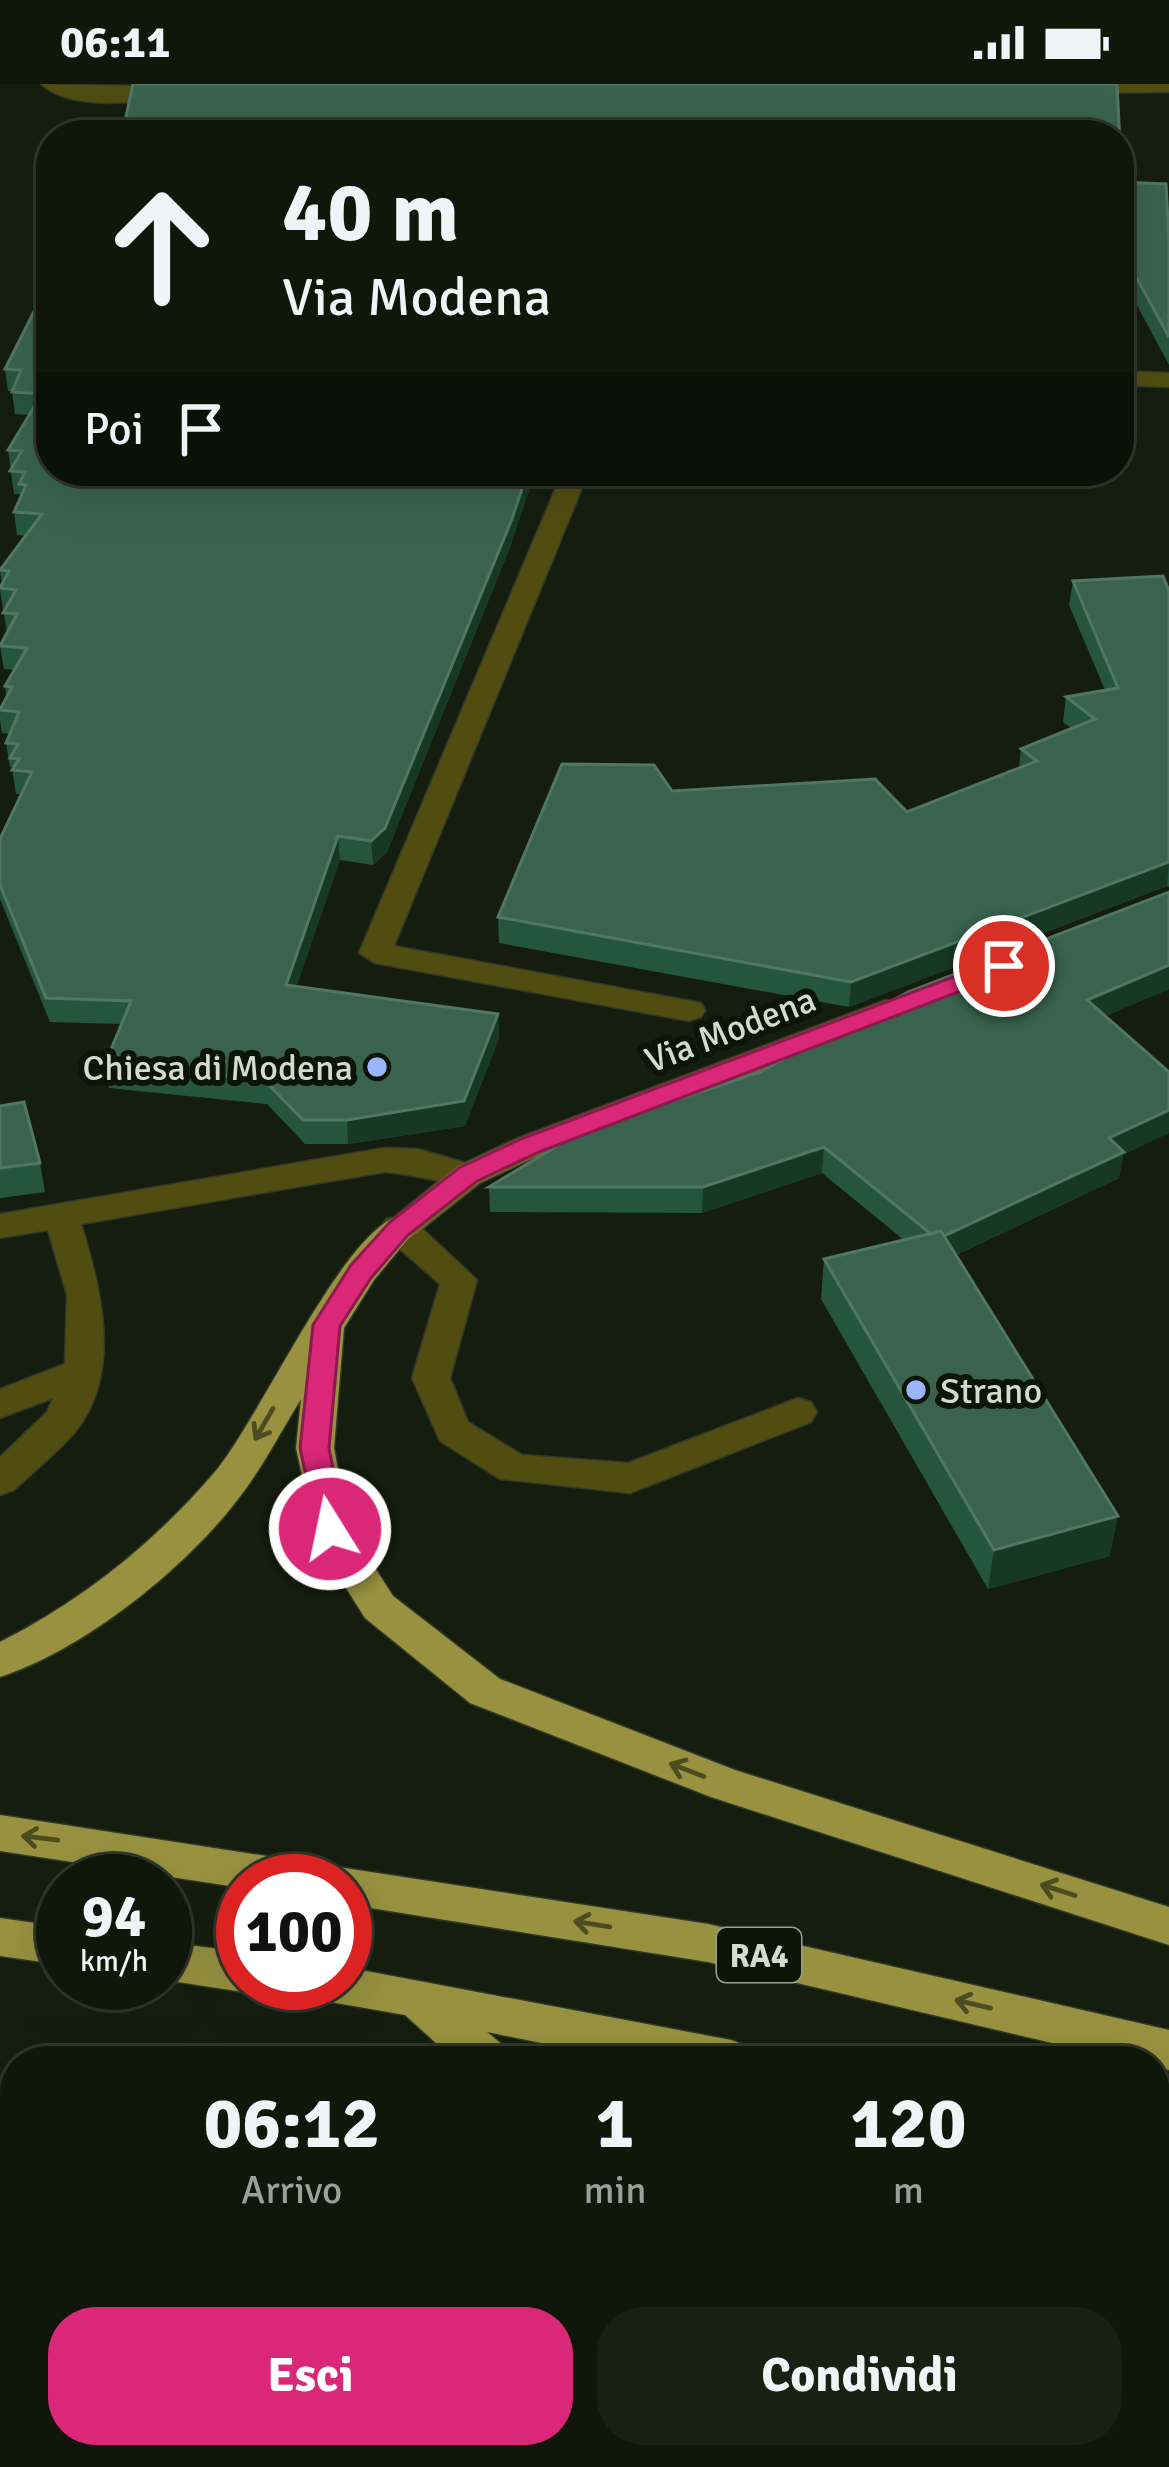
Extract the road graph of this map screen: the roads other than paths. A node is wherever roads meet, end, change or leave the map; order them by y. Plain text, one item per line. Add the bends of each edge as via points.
1 (52, 84) edge
2 (1169, 86) edge
3 (1036, 87) edge
4 (212, 93) edge
5 (1134, 379) edge
6 (1169, 380) edge
7 (571, 486) edge
8 (920, 999) edge
9 (688, 1010) dead end
10 (468, 1175) junction
11 (62, 1219) junction
12 (0, 1226) edge
13 (399, 1228) junction
14 (326, 1325) junction
15 (83, 1372) junction
16 (0, 1404) edge
17 (798, 1412) dead end
18 (0, 1480) edge
19 (0, 1661) edge
20 (0, 1833) edge
21 (216, 1865) edge
22 (372, 1889) edge
23 (1169, 1926) edge
24 (0, 1937) edge
25 (36, 1942) edge
26 (372, 1991) edge
27 (415, 1997) junction
28 (471, 2046) edge
29 (657, 2046) edge
30 (1152, 2046) edge

1 - 4 street via 118,94
2 - 3 street
5 - 6 street
7 - 9 street via 375,953
8 - 10 main road, Via Modena
10 - 11 street via 384,1160
10 - 13 main road, Via Modena
11 - 12 street
11 - 15 street via 85,1294
13 - 14 highway
13 - 17 street via 459,1280 431,1378 453,1431 514,1469 630,1478
14 -> 19 highway via 232,1479 168,1549 68,1626
23 -> 14 highway via 726,1785 485,1691 379,1607 330,1529 315,1448
15 - 16 street
15 - 18 street via 63,1420
21 -> 20 highway
30 -> 22 highway, RA4 via 707,1943
24 - 25 highway
26 - 27 highway
27 - 28 highway
27 - 29 highway

